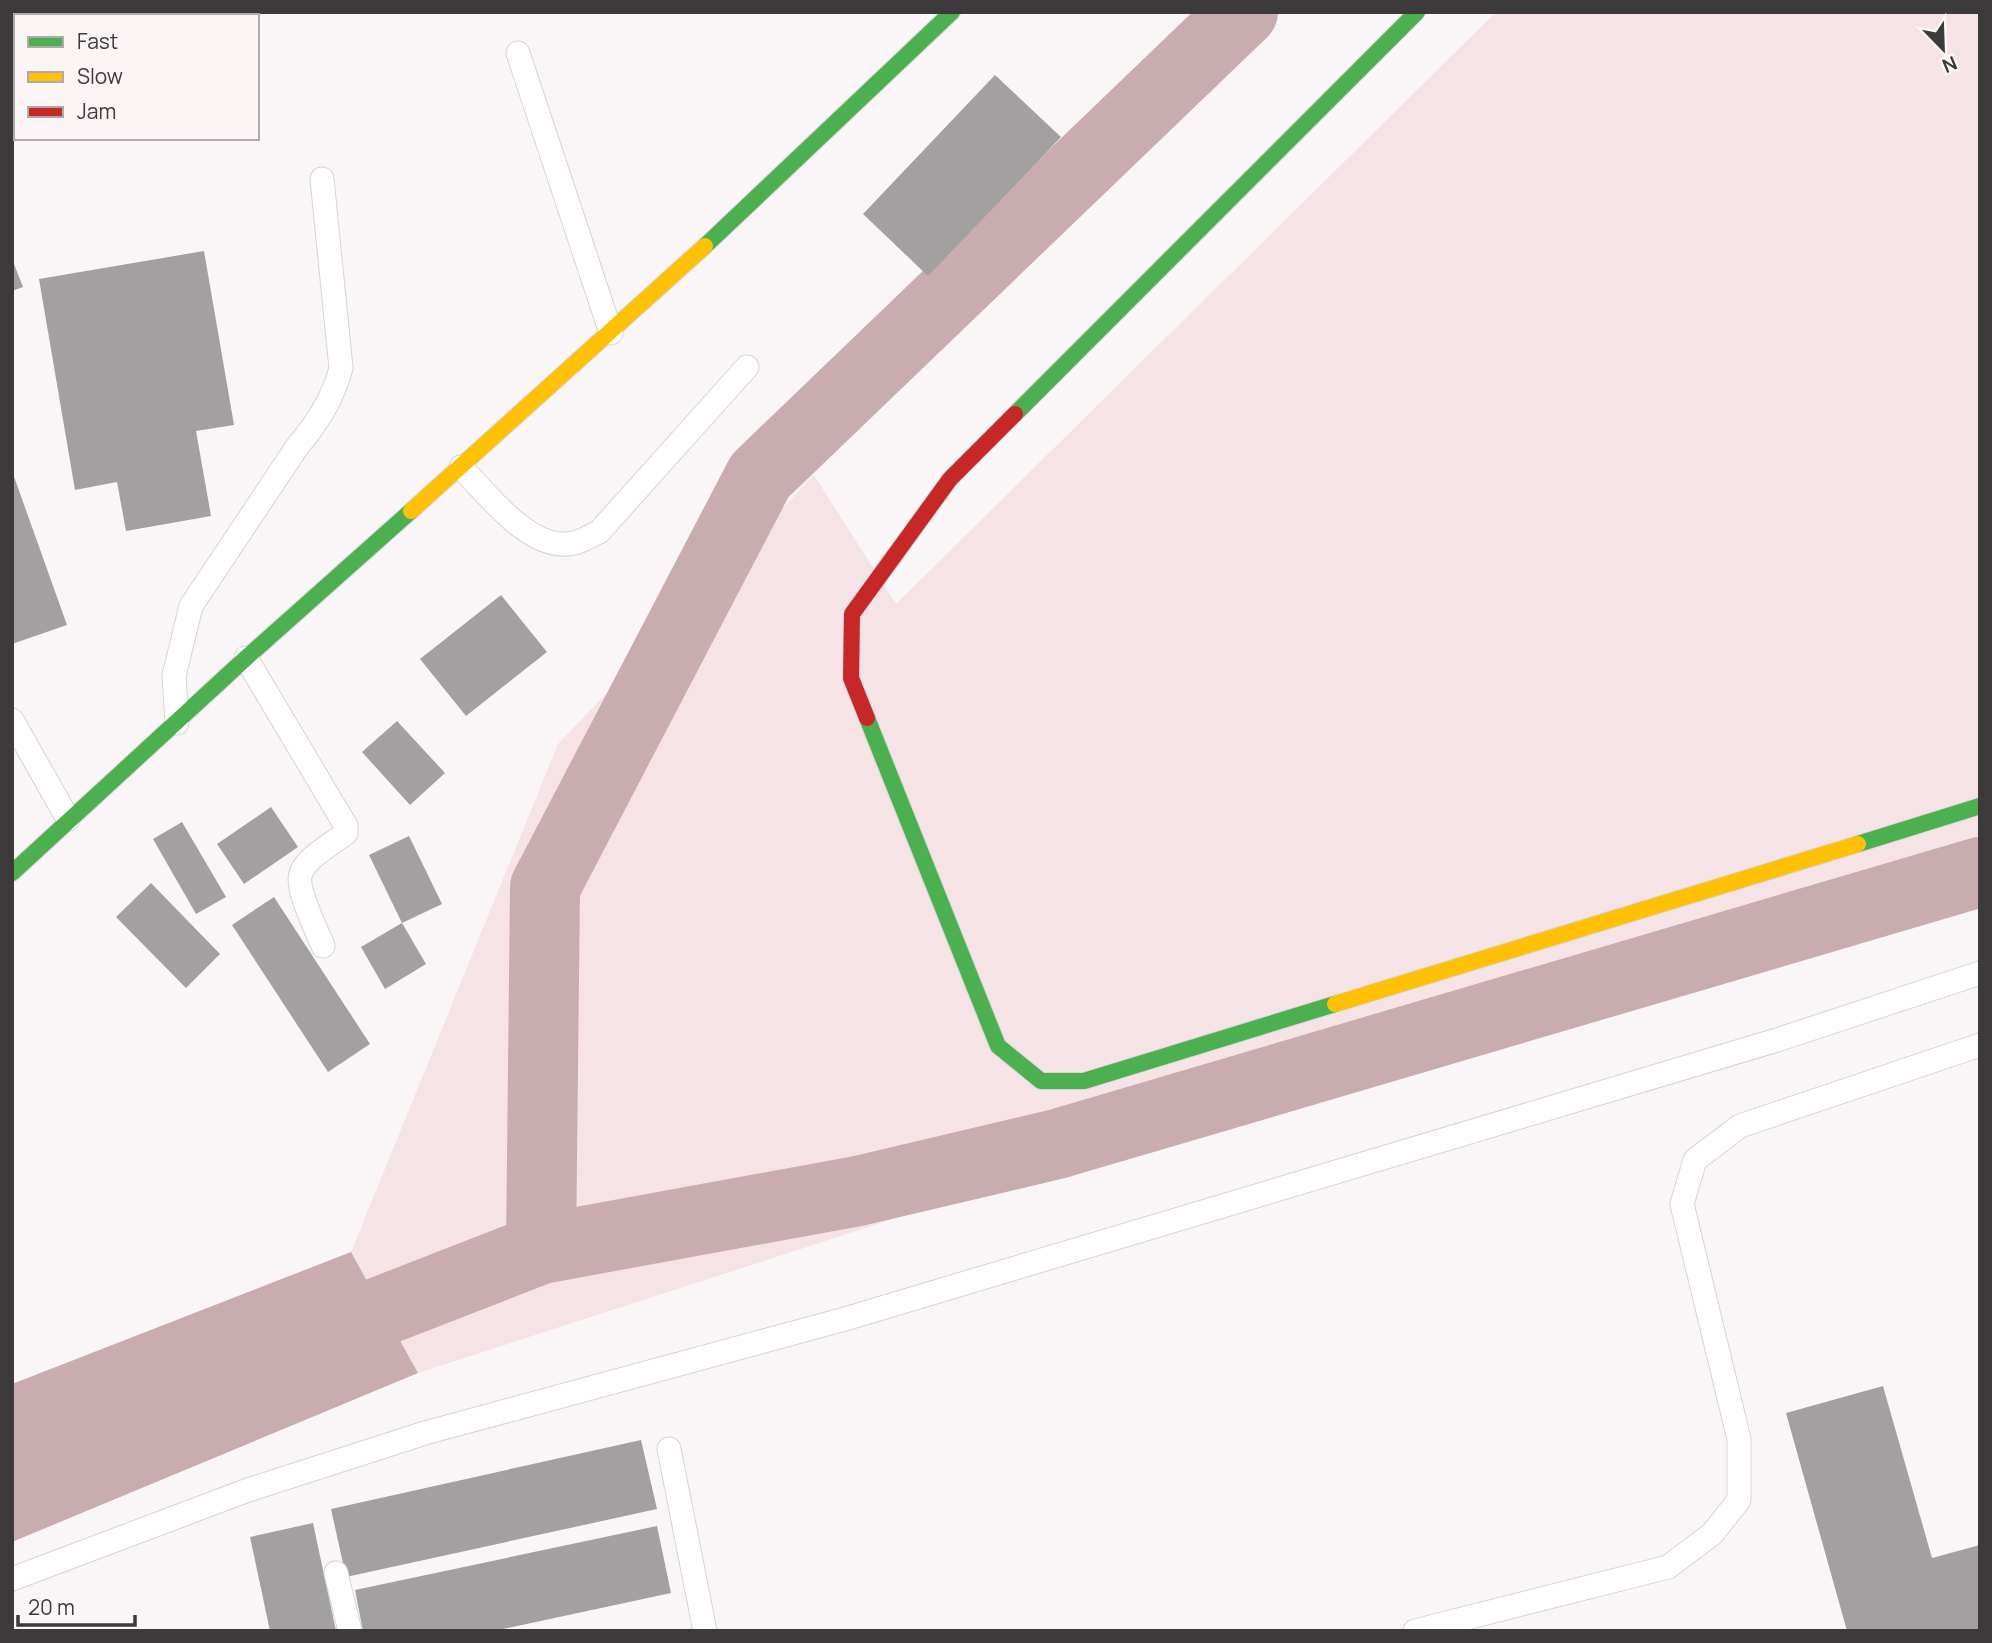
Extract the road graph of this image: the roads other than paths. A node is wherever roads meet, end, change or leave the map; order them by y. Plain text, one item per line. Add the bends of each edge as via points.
1 (952, 12) edge
2 (1417, 12) edge
3 (518, 53) dead end
4 (322, 179) dead end
5 (611, 333) junction
6 (747, 368) dead end
7 (461, 467) junction
8 (246, 658) junction
9 (12, 720) edge
10 (177, 723) junction
11 (1980, 806) edge
12 (68, 819) junction
13 (12, 873) edge
14 (323, 946) dead end
15 (1980, 973) edge
16 (1980, 1045) edge
17 (669, 1449) dead end
18 (336, 1573) dead end
19 (12, 1579) edge
20 (350, 1631) edge
21 (705, 1631) edge
22 (1415, 1631) edge

1 - 5 street
2 - 11 street via 950,479 852,614 851,678 998,1046 1041,1081 1084,1081
3 - 5 lane
4 - 10 lane via 341,368 317,424 191,606 174,676
5 - 7 street
6 - 7 lane via 599,532 572,543 545,541 516,525
7 - 8 street
8 - 10 street
8 - 14 lane via 346,826 346,833 300,874
9 - 12 lane
10 - 12 street
12 - 13 street
15 - 19 lane via 1777,1040 845,1319 425,1433 248,1490
16 - 22 lane via 1740,1126 1695,1160 1682,1204 1739,1439 1739,1500 1712,1534 1668,1567
17 - 21 lane
18 - 20 lane

